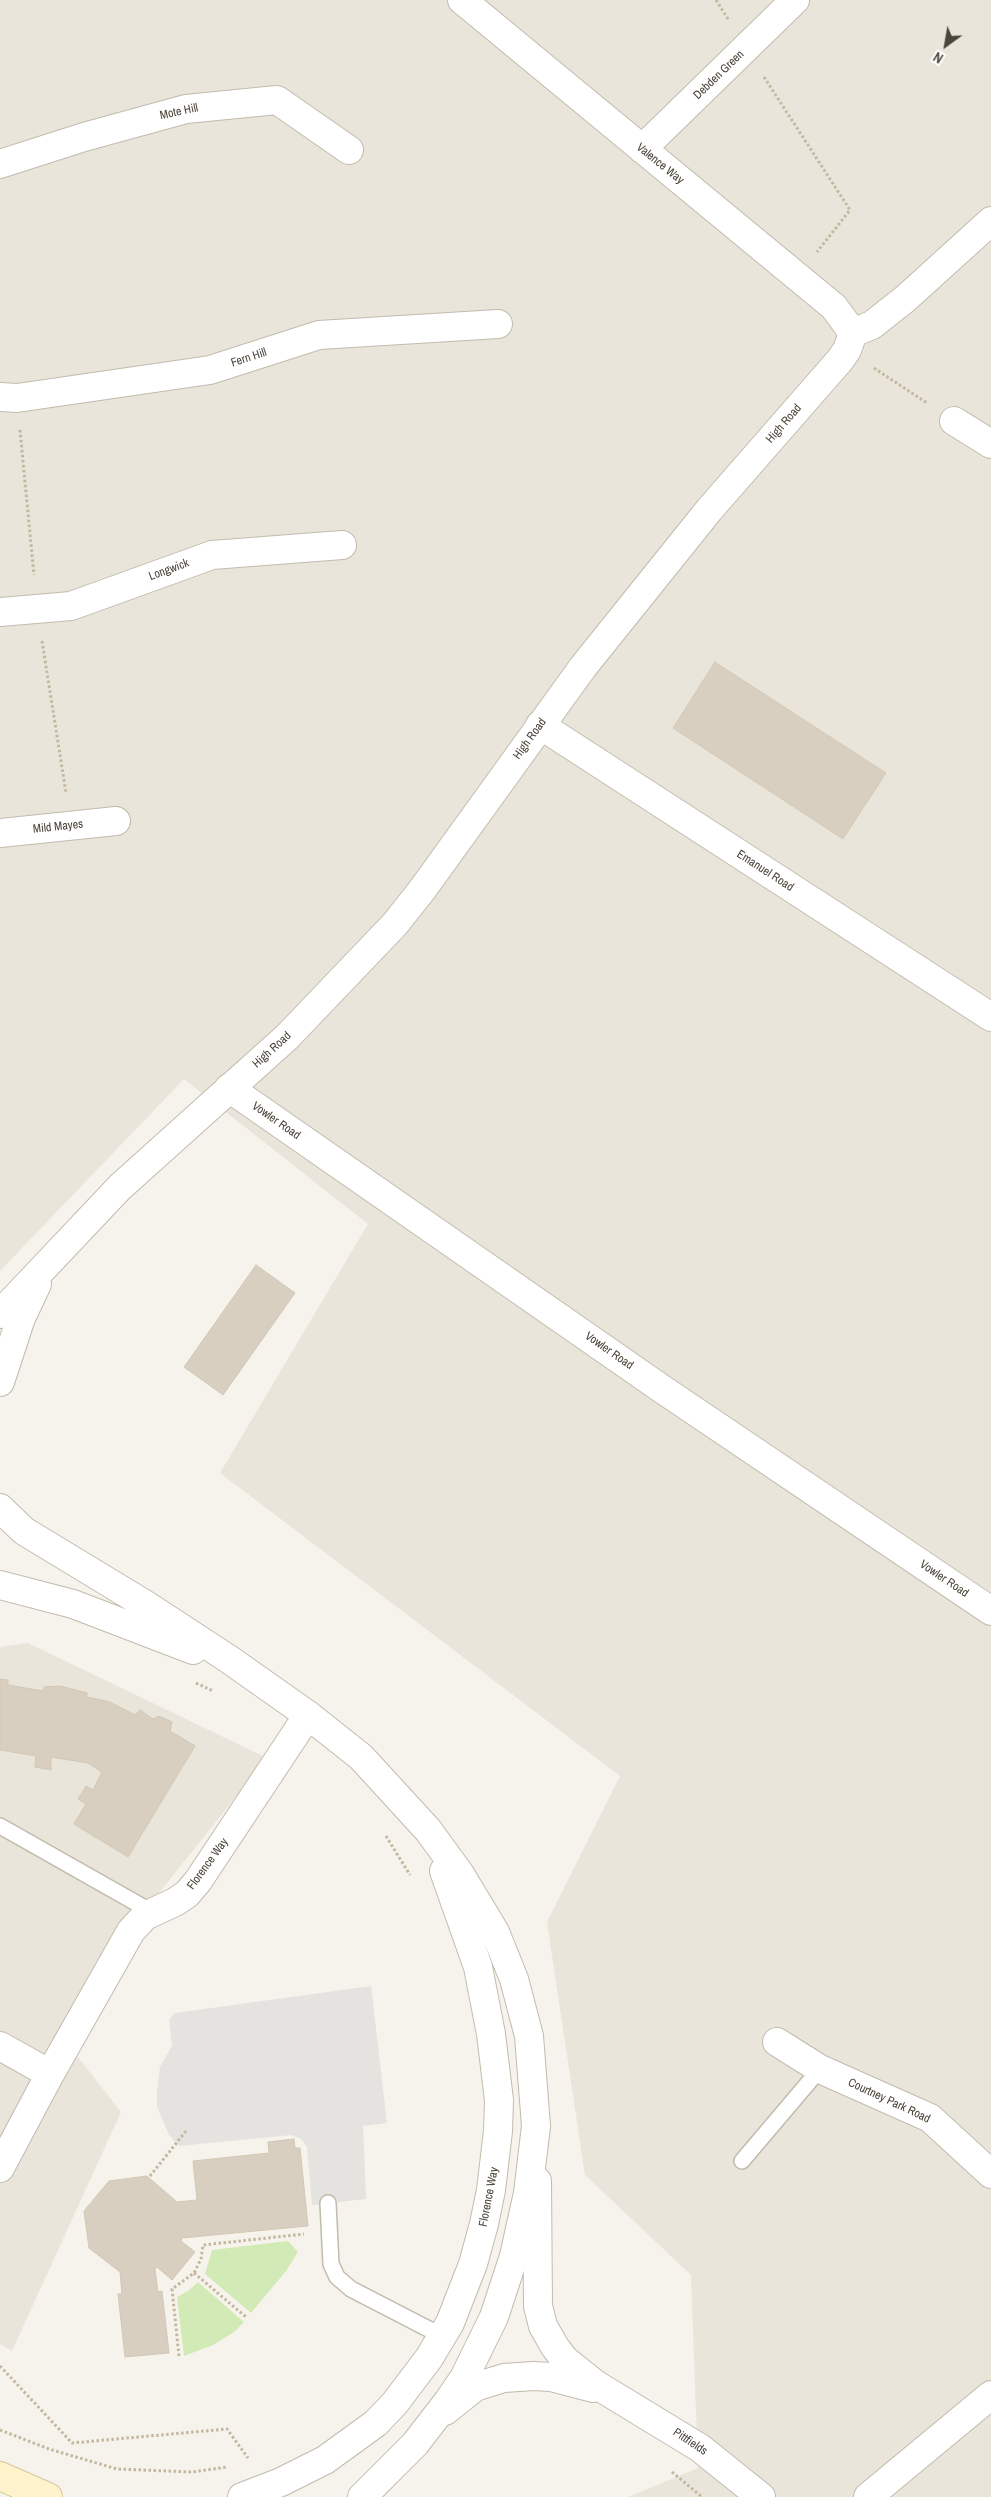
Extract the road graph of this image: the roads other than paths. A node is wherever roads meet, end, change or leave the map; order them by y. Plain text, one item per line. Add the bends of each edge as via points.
1 (795, 0) edge
2 (480, 4) edge
3 (642, 149) junction
4 (350, 150) dead end
5 (0, 164) edge
6 (991, 221) edge
7 (498, 324) dead end
8 (850, 342) junction
9 (8, 398) edge
10 (954, 421) road end
11 (991, 444) edge
12 (342, 545) dead end
13 (0, 612) edge
14 (540, 725) junction
15 (116, 821) dead end
16 (0, 833) edge
17 (991, 1017) edge
18 (229, 1088) junction
19 (58, 1252) junction
20 (0, 1314) edge
21 (0, 1382) edge
22 (0, 1508) edge
23 (0, 1585) edge
24 (991, 1610) edge
25 (262, 1683) junction
26 (308, 1715) junction
27 (406, 1805) junction
28 (0, 1826) edge
29 (152, 1912) junction
30 (777, 2042) dead end
31 (0, 2046) edge
32 (820, 2069) junction
33 (50, 2074) junction
34 (536, 2126) junction
35 (742, 2160) dead end
36 (0, 2168) edge
37 (991, 2174) edge
38 (328, 2203) dead end
39 (442, 2336) junction
40 (991, 2395) edge
41 (613, 2396) junction
42 (432, 2423) junction
43 (0, 2476) edge
44 (48, 2497) edge
45 (242, 2497) edge
46 (362, 2497) edge
47 (761, 2497) edge
48 (868, 2497) edge

1 - 3 street, Debden Green
2 - 3 street, Valence Way
3 - 8 street, Valence Way via 834,307
4 - 5 street, Mote Hill via 277,100 186,109
6 - 8 street, High Road via 904,299
7 - 9 street, Fern Hill via 319,335 210,370
8 - 14 street, High Road via 670,557
10 - 11 street
12 - 13 street, Longwick via 212,555 71,606
14 - 17 street, Emanuel Road
14 - 18 street, High Road via 395,924 306,1018
15 - 16 street, Mild Mayes
18 - 19 street, High Road via 120,1187
18 - 24 street, Vowler Road via 662,1388
19 - 20 street, High Road
19 - 21 street, High Road via 21,1318
22 - 25 street, Florence Way via 36,1540 146,1605
23 - 25 street, Florence Way via 73,1604 144,1630
25 - 26 street, Florence Way
26 - 27 street, Florence Way via 360,1757
26 - 29 street, Florence Way via 187,1894
27 - 34 street, Florence Way via 460,1874 505,1955 523,2006 529,2036
27 - 39 street, Florence Way via 434,1848 467,1932 486,2006 498,2092 496,2161 484,2224 461,2296
28 - 29 lane
29 - 33 street, Florence Way via 139,1922 122,1945
30 - 32 street, Courtney Park Road
31 - 33 street
32 - 35 lane
32 - 37 street, Courtney Park Road via 930,2118
33 - 36 street, Florence Way
34 - 41 street via 536,2294 540,2317 565,2360
34 - 42 street, Florence Way via 523,2223 504,2290 468,2370
38 - 39 lane via 331,2264 337,2277 350,2289
39 - 45 street, Florence Way via 413,2381 365,2432 303,2472
40 - 48 street
41 - 42 street via 572,2381 534,2376 511,2377 475,2387
41 - 47 street, Pittfields via 700,2448
42 - 46 street, Florence Way
43 - 44 main road

